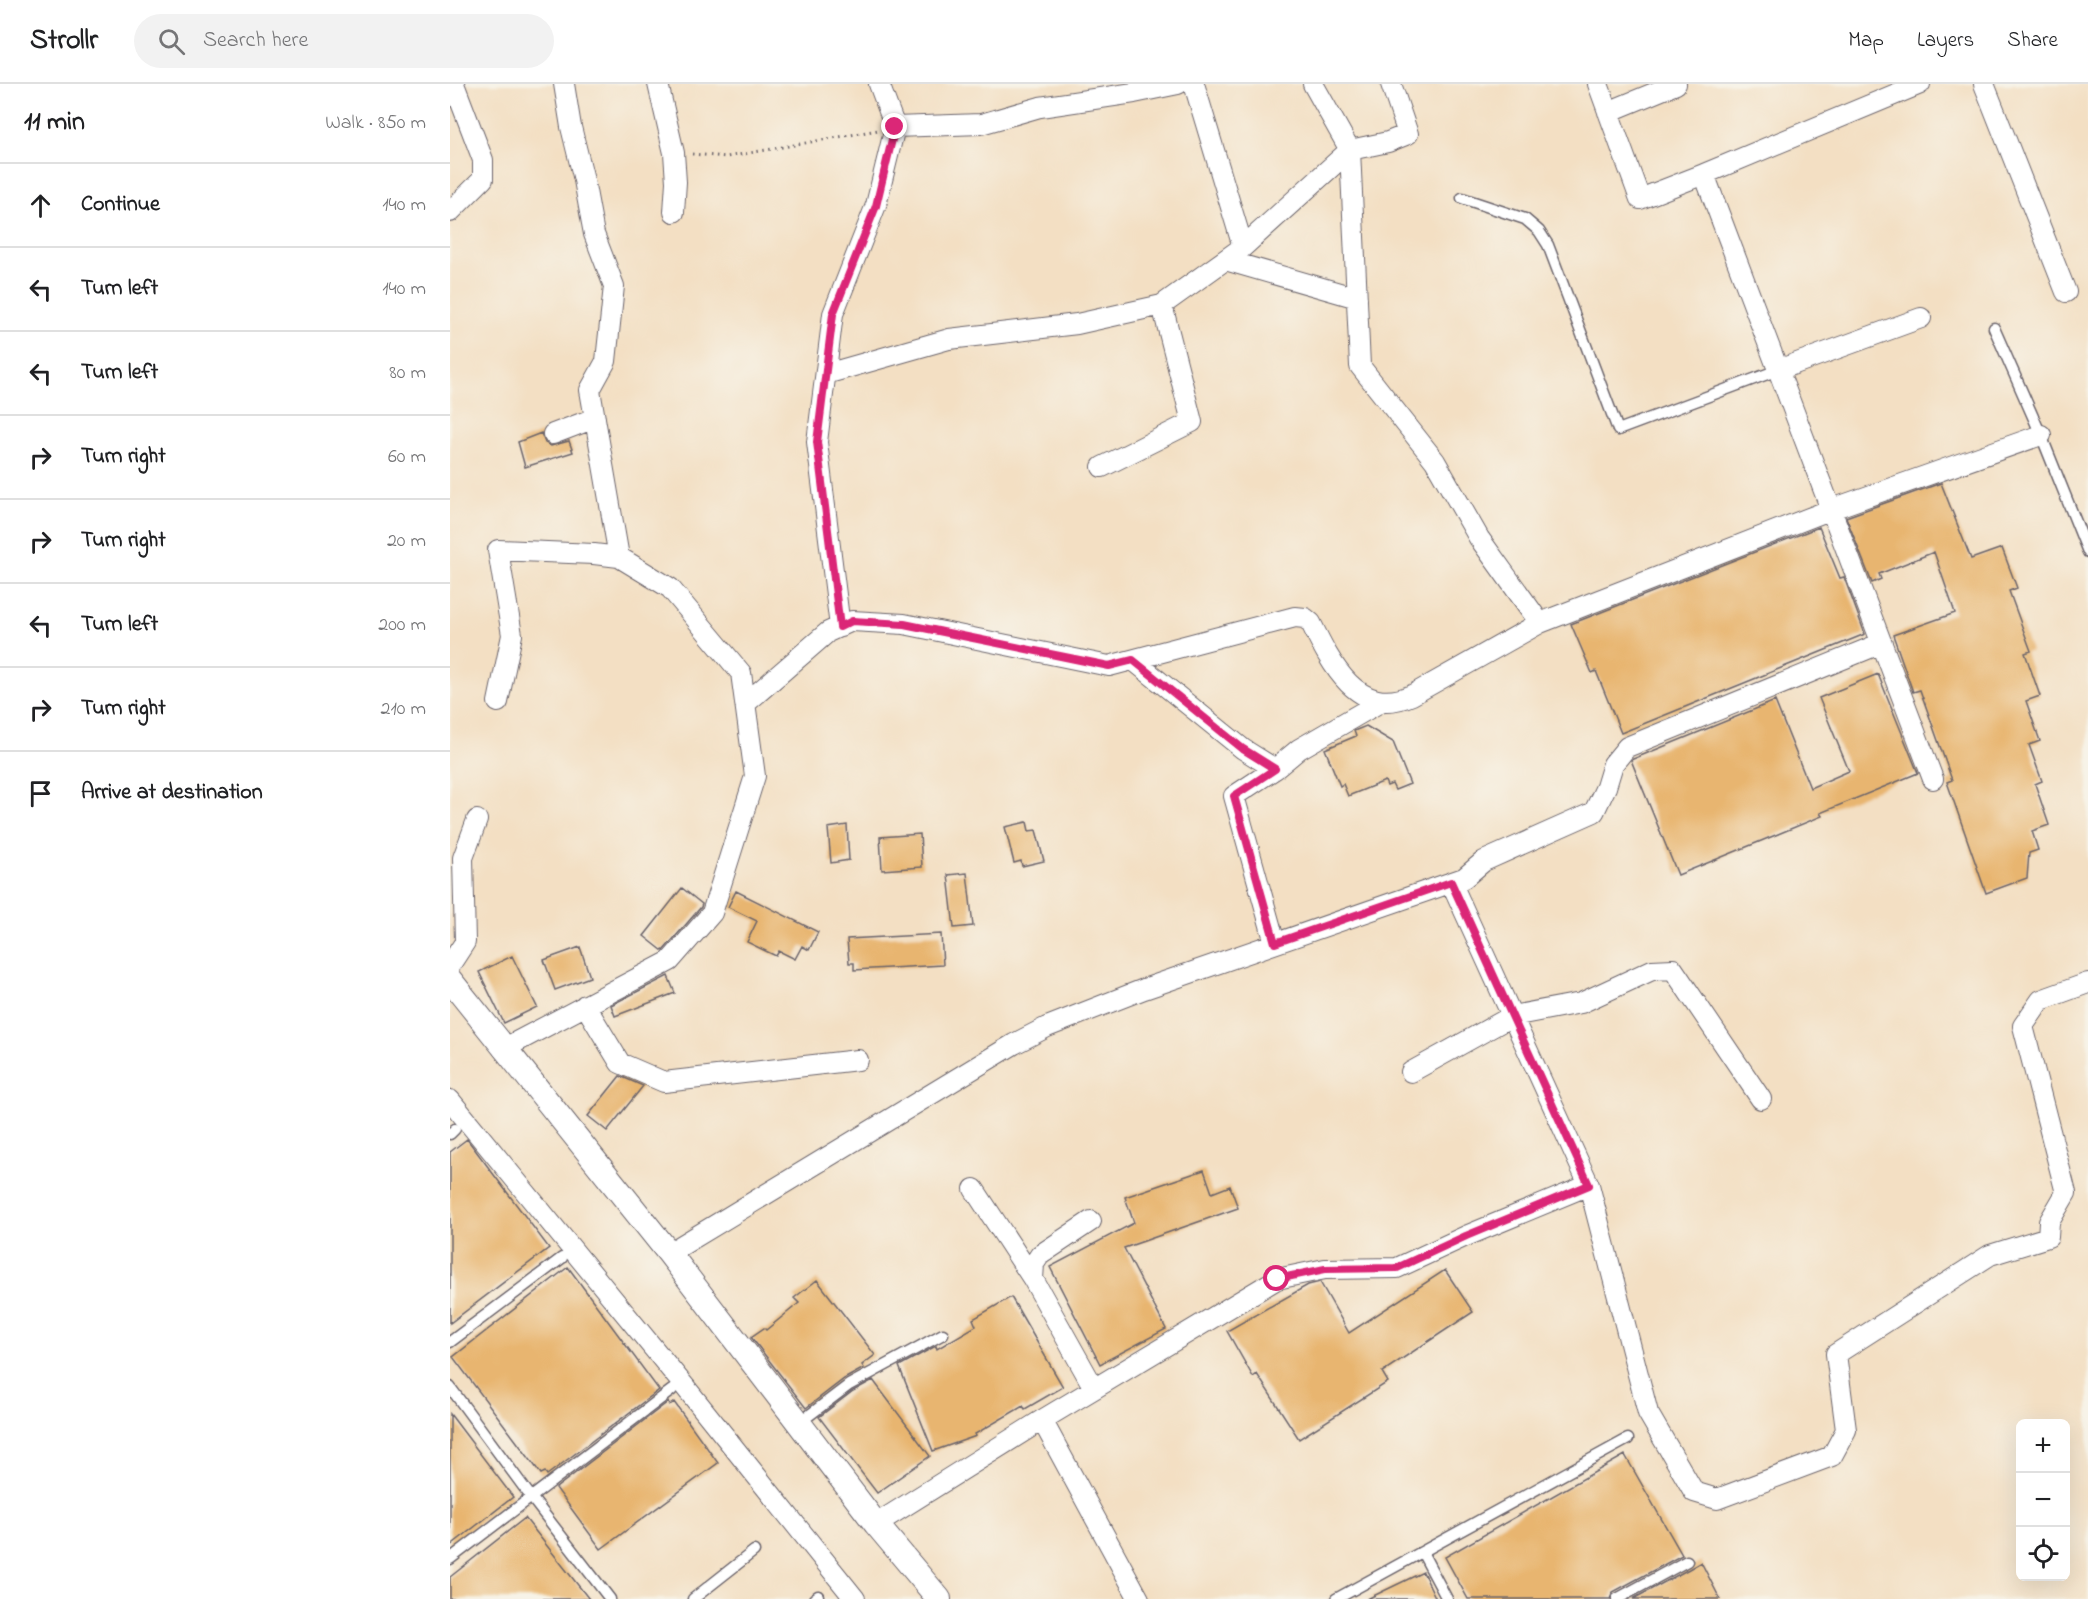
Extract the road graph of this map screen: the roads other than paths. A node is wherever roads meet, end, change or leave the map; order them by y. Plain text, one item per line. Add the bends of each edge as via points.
1 (454, 84) edge
2 (564, 84) edge
3 (658, 84) edge
4 (879, 84) edge
5 (1178, 84) edge
6 (1194, 84) edge
7 (1313, 84) edge
8 (1391, 84) edge
9 (1598, 84) edge
10 (1676, 84) edge
11 (1920, 84) edge
12 (1984, 84) edge
13 (1608, 112) junction
14 (895, 127) junction
15 (1350, 150) junction
16 (1704, 174) junction
17 (1462, 198) dead end
18 (450, 212) edge
19 (674, 212) dead end
20 (1243, 247) junction
21 (1225, 260) junction
22 (2066, 292) dead end
23 (1357, 298) junction
24 (1162, 305) junction
25 (1921, 318) dead end
26 (1994, 328) dead end
27 (1778, 370) junction
28 (826, 374) junction
29 (595, 418) junction
30 (553, 434) dead end
31 (2041, 435) junction
32 (1102, 467) dead end
33 (1832, 509) junction
34 (2088, 552) edge
35 (619, 557) junction
36 (1540, 623) junction
37 (840, 627) junction
38 (1882, 644) junction
39 (1133, 660) junction
40 (1382, 701) junction
41 (498, 702) dead end
42 (745, 704) junction
43 (1275, 769) junction
44 (1934, 779) dead end
45 (477, 820) dead end
46 (1451, 882) junction
47 (1275, 943) junction
48 (450, 965) edge
49 (450, 980) edge
50 (2088, 983) edge
51 (585, 1005) junction
52 (1512, 1016) junction
53 (503, 1048) junction
54 (858, 1060) dead end
55 (1411, 1072) dead end
56 (1761, 1099) dead end
57 (450, 1100) edge
58 (1589, 1185) junction
59 (974, 1189) dead end
60 (1091, 1221) dead end
61 (669, 1252) junction
62 (562, 1258) dead end
63 (1033, 1279) junction
64 (943, 1334) dead end
65 (450, 1342) edge
66 (450, 1387) edge
67 (1094, 1388) junction
68 (672, 1390) dead end
69 (1042, 1419) junction
70 (799, 1423) junction
71 (1628, 1439) dead end
72 (531, 1497) junction
73 (876, 1524) junction
74 (754, 1551) dead end
75 (1422, 1552) junction
76 (450, 1558) edge
77 (1687, 1561) dead end
78 (610, 1599) edge
79 (693, 1599) edge
80 (855, 1599) edge
81 (939, 1599) edge
82 (1139, 1599) edge
83 (1336, 1599) edge
84 (1447, 1599) edge
85 (1617, 1599) edge

1 - 18 street via 483,160 483,179
2 - 29 street via 594,234 614,286 606,362 590,390
3 - 19 street via 674,153
4 - 14 street
5 - 14 street via 1040,107 981,124
6 - 20 street
7 - 15 street
8 - 15 street via 1408,134
9 - 13 street
10 - 13 street
11 - 16 street
12 - 22 street
13 - 16 street via 1640,199
14 - 28 street via 876,206 833,314
15 - 20 street
15 - 23 street
16 - 27 street
17 - 27 lane via 1525,219 1539,231 1551,251 1618,430
20 - 21 street
21 - 23 street
21 - 24 street
23 - 36 street via 1360,366 1435,461 1479,538
24 - 28 street via 1077,324 949,339
24 - 32 street via 1192,422
25 - 27 street
26 - 31 lane
27 - 33 street
28 - 37 street via 817,442
29 - 30 street
29 - 35 street
31 - 33 street
31 - 34 lane
33 - 36 street
33 - 38 street
35 - 41 street via 498,550 512,636
35 - 42 street via 670,588 741,673
36 - 40 street via 1412,695 1399,701
37 - 39 street via 852,621 904,624 1109,666
37 - 42 street via 828,632
38 - 44 street
38 - 46 street via 1627,747 1613,764 1594,812 1484,861 1464,878
39 - 40 street via 1295,617 1305,618 1340,675 1358,692
39 - 43 street via 1243,749
40 - 43 street via 1299,749
42 - 51 street via 755,776 712,913 669,961
43 - 47 street via 1234,796
45 - 48 street via 463,858 465,942
46 - 47 street
46 - 52 street
47 - 61 street via 1039,1031
49 - 53 street
50 - 58 street via 2042,1000 2023,1026 2066,1193 2049,1222 2048,1237 1990,1255 1836,1354 1846,1430 1832,1456 1717,1499 1694,1492 1648,1413
51 - 53 street
51 - 54 street via 620,1063 664,1082
52 - 55 street
52 - 56 street via 1581,1003 1652,970 1673,969
52 - 58 street
53 - 61 street
57 - 80 street
58 - 67 street via 1397,1268 1325,1269 1277,1279
59 - 63 street
60 - 63 street via 1040,1255 1034,1264
61 - 70 street
62 - 65 lane
63 - 67 street
64 - 70 lane via 849,1385
66 - 72 lane
67 - 69 street
68 - 72 lane
69 - 73 street
69 - 82 street
70 - 73 street
71 - 75 lane
72 - 76 lane
72 - 78 lane
73 - 81 street
74 - 79 lane
75 - 83 lane
75 - 84 lane
77 - 85 lane

